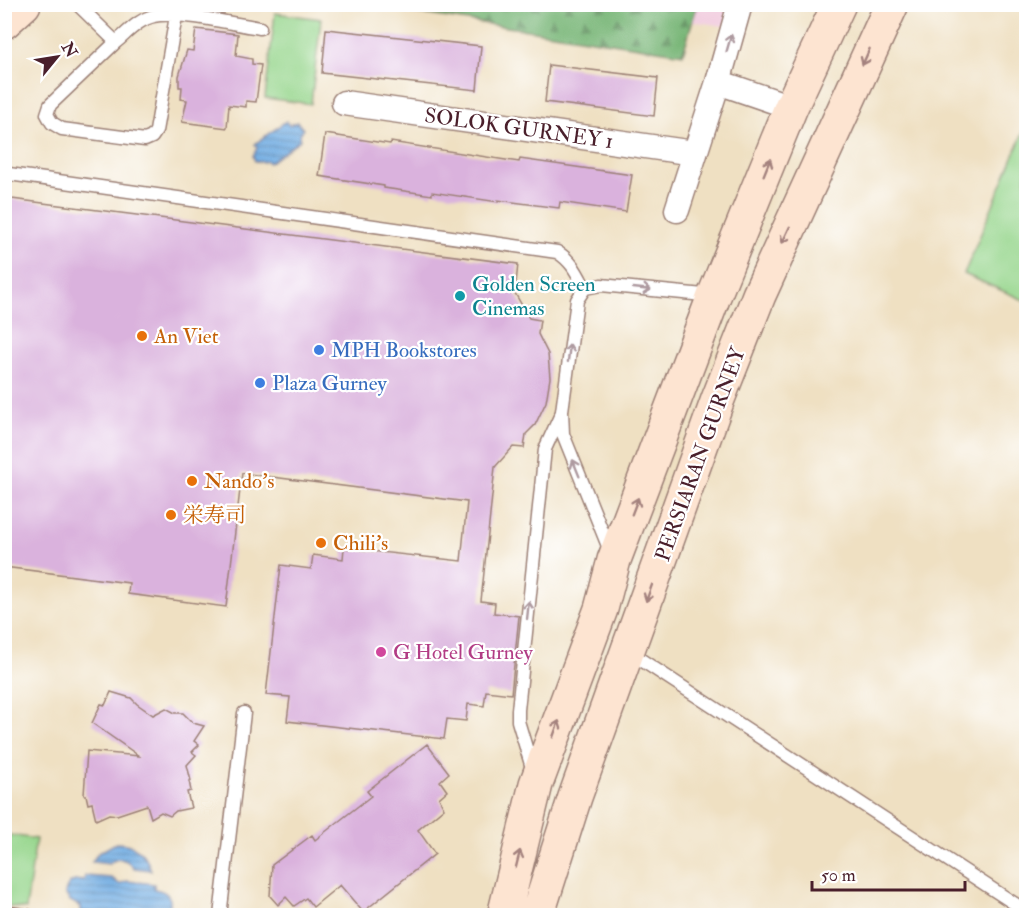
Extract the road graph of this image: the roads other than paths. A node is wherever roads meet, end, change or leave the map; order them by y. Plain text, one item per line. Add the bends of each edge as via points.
1 (24, 4) edge
2 (77, 4) edge
3 (740, 4) edge
4 (839, 4) edge
5 (892, 4) edge
6 (176, 16) junction
7 (4, 22) edge
8 (260, 28) dead end
9 (116, 42) junction
10 (718, 82) junction
11 (344, 103) dead end
12 (791, 107) junction
13 (694, 153) junction
14 (6, 174) edge
15 (677, 210) dead end
16 (585, 288) junction
17 (714, 296) junction
18 (562, 411) junction
19 (614, 561) junction
20 (628, 651) junction
21 (243, 713) dead end
22 (536, 784) junction
23 (575, 797) junction
24 (1026, 911) edge
25 (4, 912) edge
26 (28, 915) edge
27 (220, 915) edge
28 (504, 915) edge
29 (537, 915) edge

1 - 7 main road
2 - 9 lane
10 -> 3 street
4 - 12 main road, PERSIARAN GURNEY
5 -> 20 main road, PERSIARAN GURNEY via 759,295
6 - 8 lane
6 - 9 lane via 153,16
6 - 9 lane via 152,137 145,140 62,129 52,123 47,114 50,105
10 - 12 street
10 - 13 street
11 - 13 street, SOLOK GURNEY 1
17 -> 12 main road, PERSIARAN GURNEY
13 - 15 street
14 - 16 lane via 557,252 568,259
16 -> 17 lane via 601,285
18 -> 16 lane via 575,308
19 -> 17 main road, PERSIARAN GURNEY
19 -> 18 lane via 563,434
22 -> 18 lane via 518,710 545,449
22 -> 19 main road, PERSIARAN GURNEY via 601,609
20 - 23 main road, PERSIARAN GURNEY
20 - 24 lane
21 - 27 lane
22 - 23 main road
28 -> 22 main road, PERSIARAN GURNEY
23 - 29 main road, PERSIARAN GURNEY
25 - 26 lane

